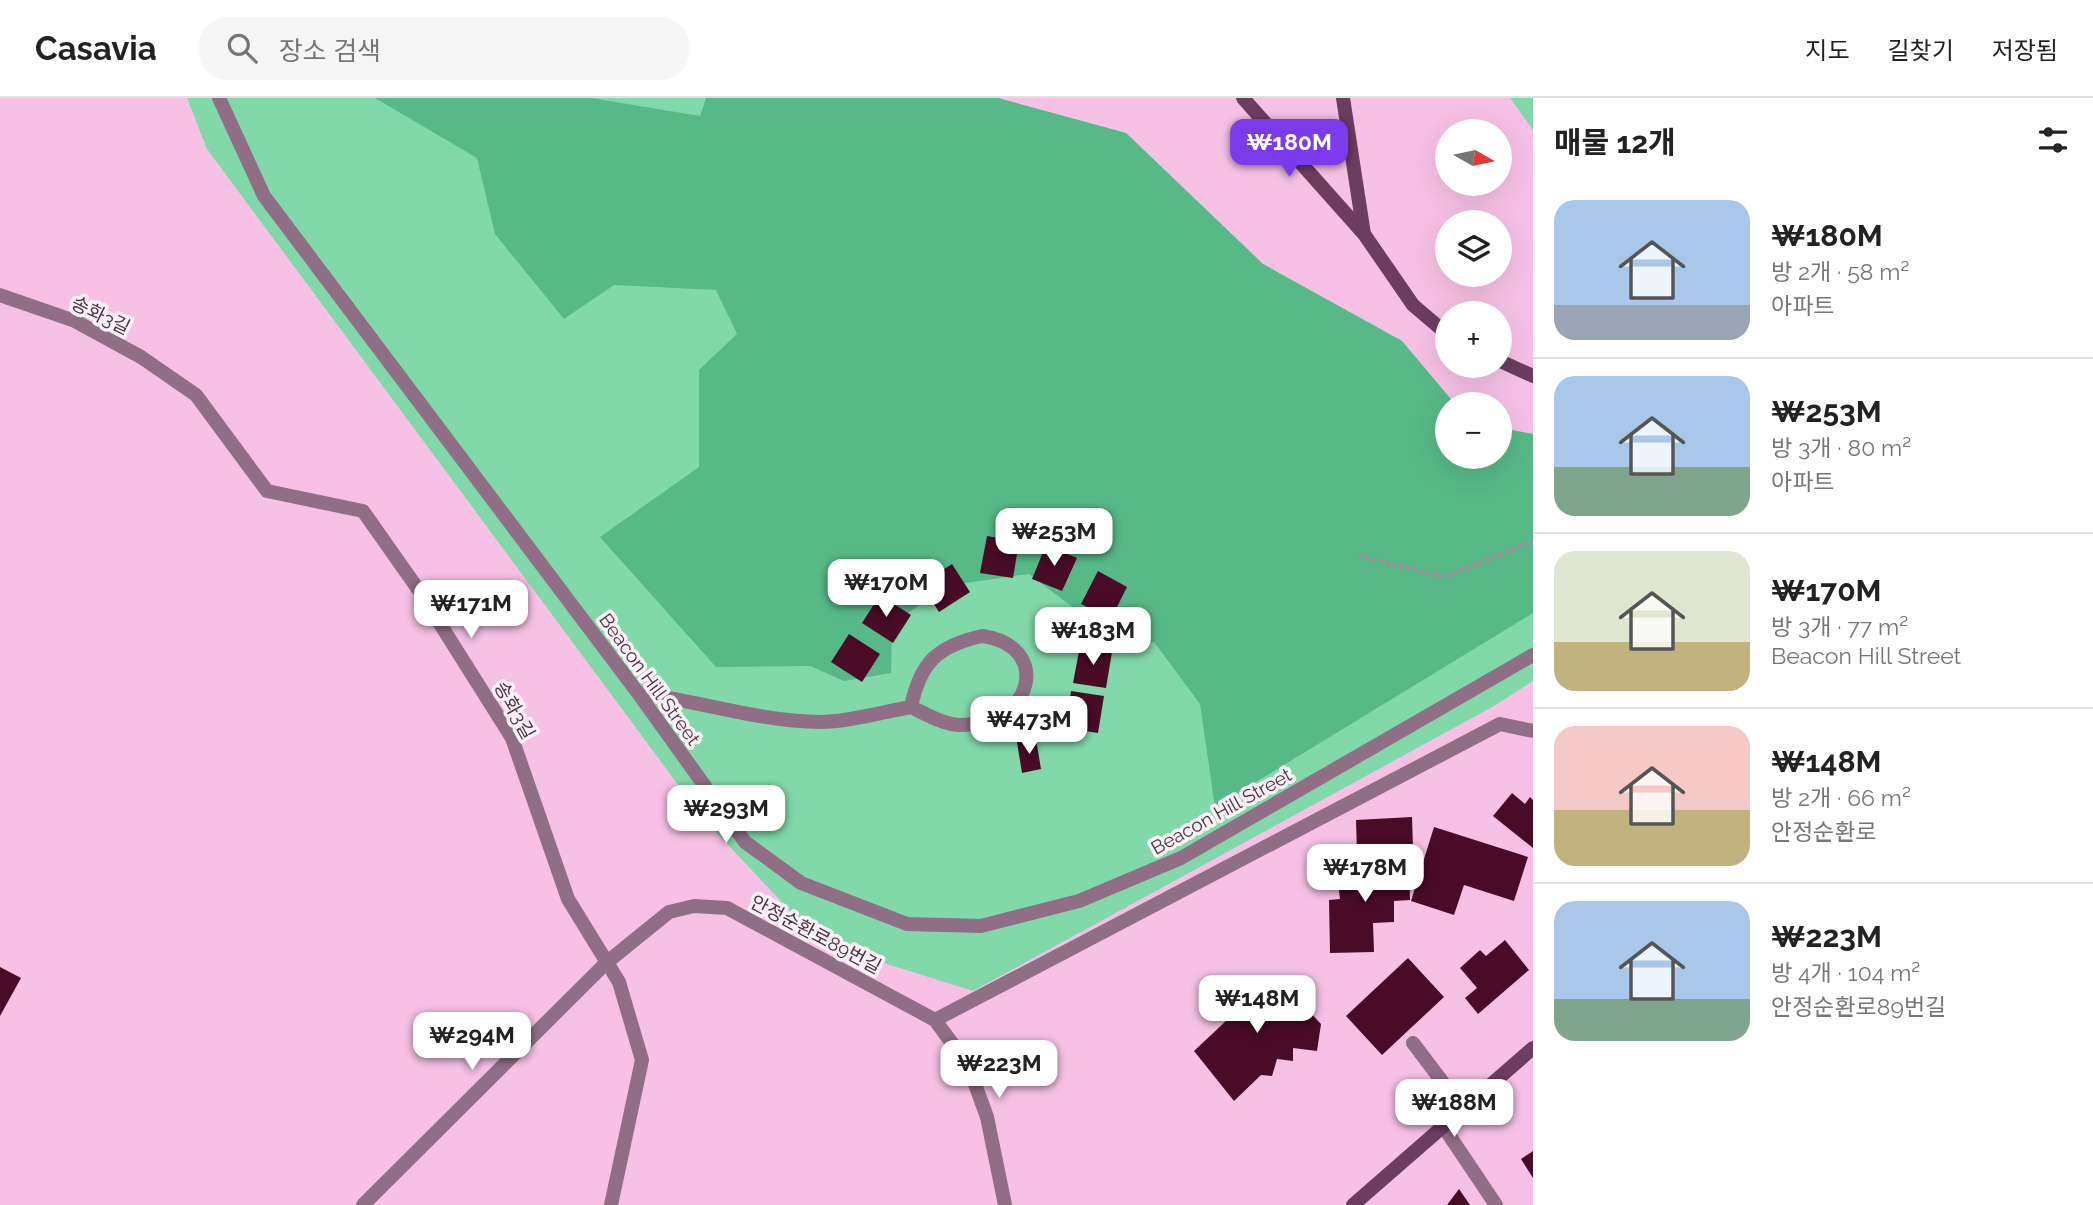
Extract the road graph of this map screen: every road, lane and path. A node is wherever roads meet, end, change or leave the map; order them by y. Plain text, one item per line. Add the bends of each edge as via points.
1 (219, 98) edge
2 (1243, 98) edge
3 (1343, 98) edge
4 (1364, 234) junction
5 (0, 295) edge
6 (1435, 324) edge
7 (1512, 366) edge
8 (1533, 376) edge
9 (1533, 541) edge
10 (1359, 556) dead end
11 (1533, 655) edge
12 (638, 693) junction
13 (911, 707) junction
14 (1533, 731) edge
15 (606, 963) junction
16 (935, 1020) junction
17 (1413, 1043) dead end
18 (1533, 1048) edge
19 (1462, 1109) junction
20 (1443, 1126) junction
21 (363, 1205) edge
22 (611, 1205) edge
23 (1004, 1205) edge
24 (1353, 1205) edge
25 (1496, 1205) edge

1 - 12 street, Beacon Hill Street via 264,196
2 - 4 street
3 - 4 street
4 - 6 street via 1413,305
5 - 15 street, 송화3길 via 75,321 141,357 196,395 267,491 363,512 420,592 512,738 568,899
7 - 8 street
9 - 10 path via 1445,577
11 - 12 street, Beacon Hill Street via 1181,858 1079,901 981,926 907,924 801,883 745,842
12 - 13 street via 687,699 743,715 822,722
13 - 13 street via 960,725 1005,716 1023,694 1024,666 1018,654 996,638 957,642 932,660 917,679
14 - 16 street via 1500,724
15 - 16 street, 안정순환로89번길 via 669,912 694,906 727,908
15 - 21 street, 안정순환로89번길
15 - 22 street, 송화3길 via 619,982 642,1060
16 - 23 street via 968,1065 987,1117
17 - 19 street
18 - 19 street
19 - 20 street
20 - 24 street
20 - 25 street

